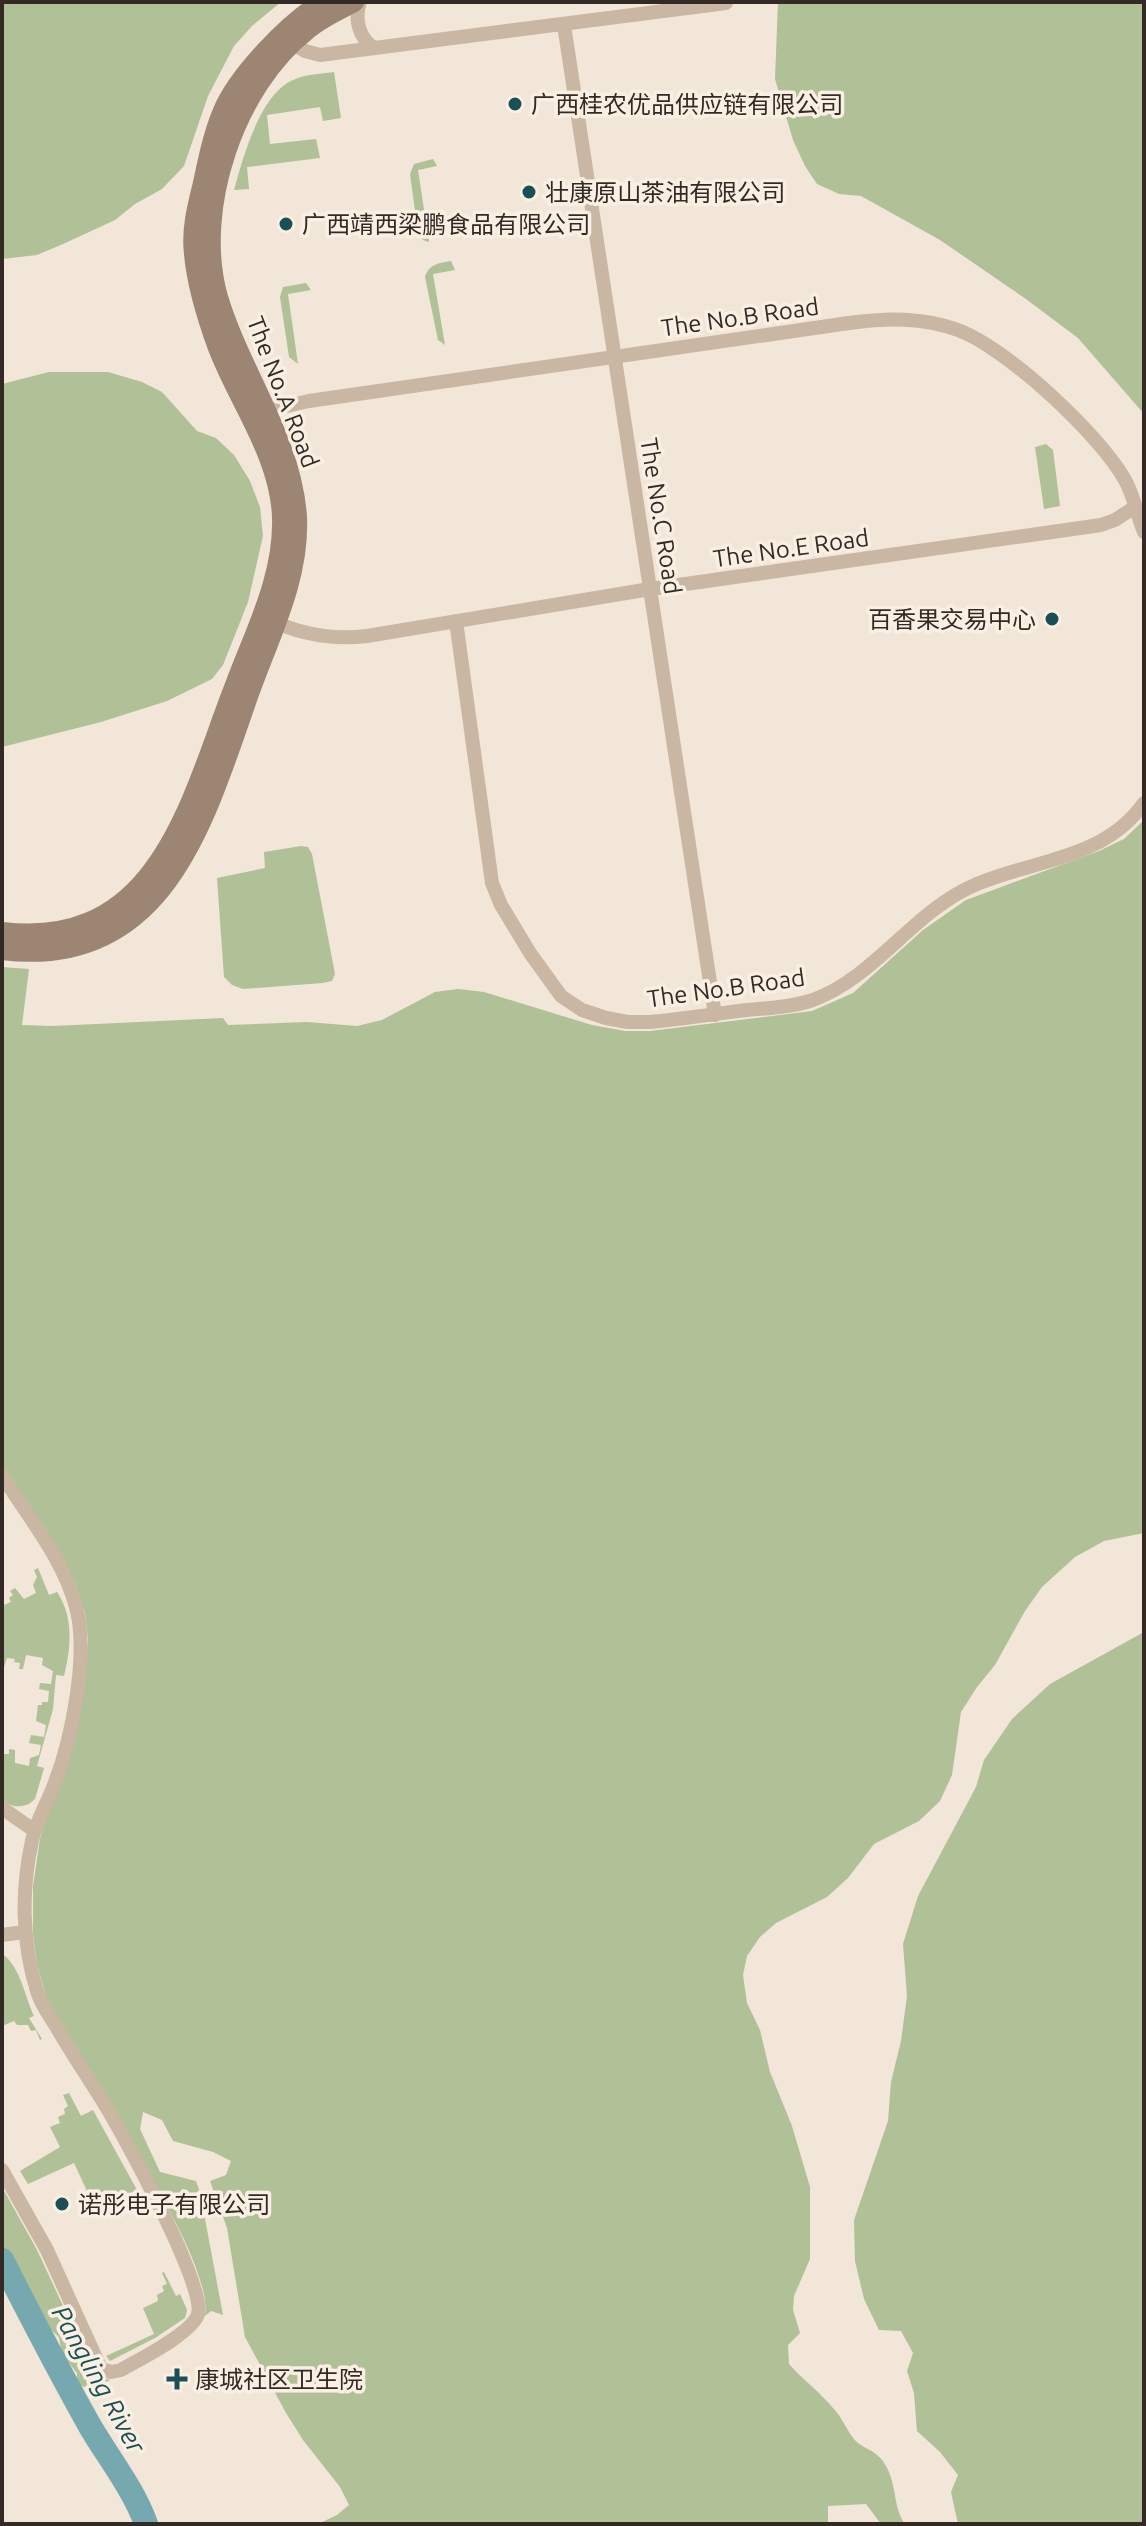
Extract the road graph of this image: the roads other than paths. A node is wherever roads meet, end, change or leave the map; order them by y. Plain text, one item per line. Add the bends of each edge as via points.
1 (323, 2) edge
2 (354, 2) edge
3 (360, 2) edge
4 (726, 3) edge
5 (564, 25) junction
6 (286, 39) junction
7 (374, 48) junction
8 (615, 358) junction
9 (258, 416) junction
10 (1135, 507) junction
11 (1144, 532) edge
12 (650, 589) junction
13 (268, 619) junction
14 (456, 621) junction
15 (1144, 803) edge
16 (2, 932) edge
17 (2, 950) edge
18 (715, 1015) junction
19 (2, 1475) edge
20 (2, 1808) edge
21 (35, 1831) junction
22 (24, 1932) junction
23 (2, 1935) edge
24 (2, 2170) edge

1 - 6 street, The No.A Road via 293,22
2 - 6 street, The No.A Road
3 - 7 street via 360,31
4 - 5 street
5 - 7 street
5 - 8 street, The No.C Road
6 - 7 street via 320,55
6 - 9 street, The No.A Road via 247,74 223,110 193,228 202,300 219,350
8 - 9 street, The No.B Road via 309,401
8 - 10 street, The No.B Road via 882,318 941,325 968,334 998,354 1070,413 1120,472
8 - 12 street, The No.C Road
9 - 13 street, The No.A Road via 282,515
10 - 11 street, The No.B Road
10 - 12 street, The No.E Road via 1101,525
12 - 14 street, The No.E Road
12 - 18 street, The No.C Road
13 - 14 street, The No.E Road via 310,634 354,637
13 - 16 street, The No.A Road via 172,844 156,869 137,890 85,924 26,935
13 - 17 street, The No.A Road via 213,795 162,889 119,928 93,942 41,953
14 - 18 street, The No.B Road via 492,883 530,953 561,996 582,1010 628,1022
15 - 18 street, The No.B Road via 1118,833 1096,845 957,895 833,991 787,1006
19 - 21 street via 49,1547 81,1628 66,1741
20 - 21 street
21 - 22 street
22 - 23 street
22 - 24 street via 43,2007 104,2102 178,2247 198,2303 194,2322 121,2370 101,2369 47,2250

